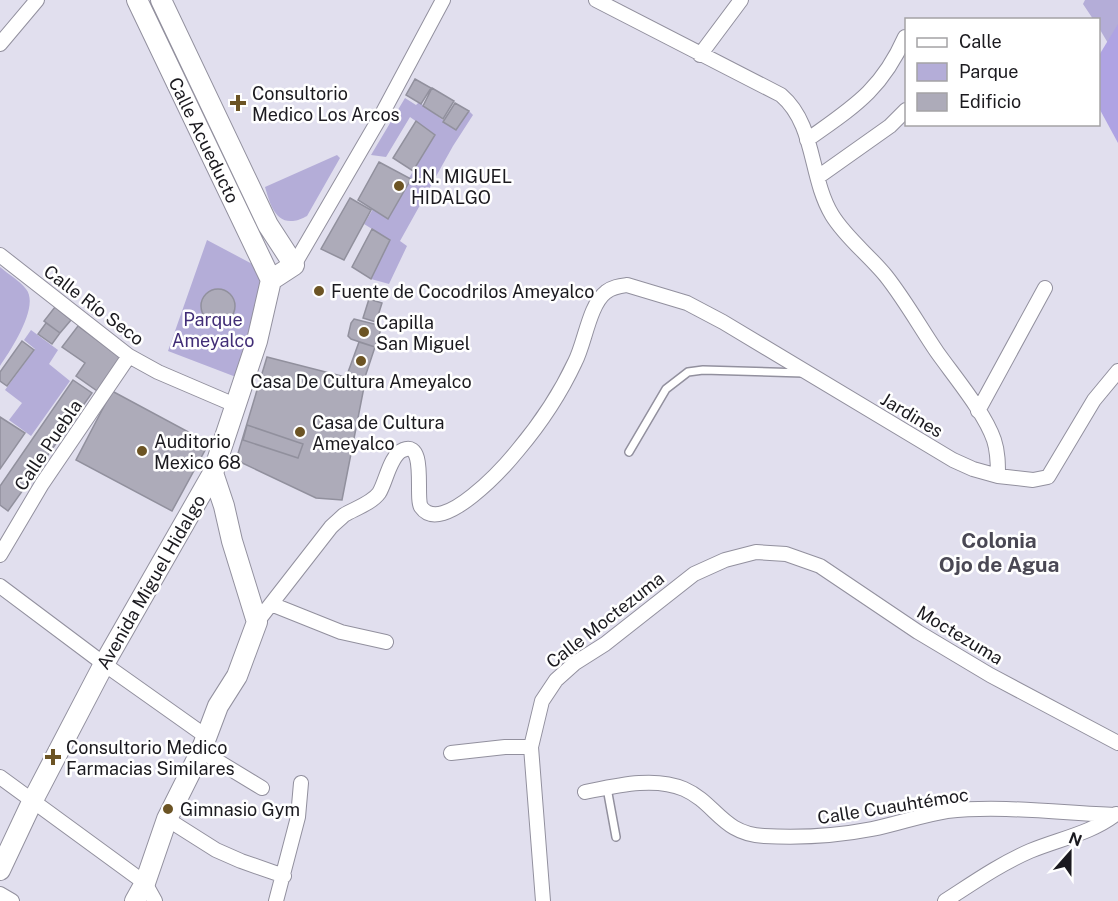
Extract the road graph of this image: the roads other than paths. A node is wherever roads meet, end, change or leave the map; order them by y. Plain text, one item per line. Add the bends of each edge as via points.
1 (38, 0) edge
2 (137, 0) edge
3 (161, 0) edge
4 (443, 0) edge
5 (596, 0) edge
6 (741, 0) edge
7 (176, 32) junction
8 (905, 37) dead end
9 (156, 39) junction
10 (0, 44) edge
11 (699, 55) junction
12 (905, 111) edge
13 (807, 140) junction
14 (818, 177) junction
15 (0, 255) edge
16 (294, 265) junction
17 (271, 280) junction
18 (1045, 288) dead end
19 (129, 356) junction
20 (1118, 371) edge
21 (808, 373) junction
22 (236, 405) junction
23 (978, 411) junction
24 (629, 452) dead end
25 (213, 473) junction
26 (998, 476) junction
27 (0, 554) edge
28 (786, 554) joint
29 (0, 586) edge
30 (271, 604) junction
31 (257, 622) junction
32 (386, 642) dead end
33 (104, 664) junction
34 (1118, 743) edge
35 (204, 744) junction
36 (531, 747) junction
37 (451, 753) dead end
38 (0, 777) edge
39 (301, 783) dead end
40 (262, 788) dead end
41 (607, 788) junction
42 (585, 792) dead end
43 (32, 802) junction
44 (1117, 813) edge
45 (167, 819) junction
46 (616, 837) dead end
47 (0, 870) edge
48 (284, 876) junction
49 (145, 883) junction
50 (0, 894) edge
51 (12, 901) edge
52 (135, 901) edge
53 (155, 901) edge
54 (276, 901) edge
55 (543, 901) edge
56 (945, 901) edge

1 - 10 street
2 - 9 street, Calle Acueducto
3 - 7 street, Calle Acueducto
4 - 16 street
5 - 11 street
6 - 11 street
7 - 9 street
7 - 16 street, Calle Acueducto via 268,225
8 - 13 street via 876,86
9 - 17 street, Calle Acueducto
11 - 13 street via 781,95 793,105
12 - 14 street
13 - 14 street
14 - 23 street via 831,214 888,279
15 - 19 street, Calle Río Seco
16 - 17 street
17 - 22 street, Avenida Miguel Hidalgo
18 - 23 street
19 - 22 street, Calle Río Seco
19 - 27 street, Calle Puebla via 42,484
20 - 26 street, Jardines via 1094,400 1048,477 1033,480
21 - 24 lane via 688,372 666,389
21 - 26 street, Jardines via 953,460
21 - 30 street, Jardines via 687,303 627,285 617,286 599,301 563,385 518,450 474,495 449,511 427,512 418,495 419,462 415,454 403,450 395,456 378,495 331,527
22 - 25 street, Avenida Miguel Hidalgo
23 - 26 street via 993,438
25 - 31 street
25 - 33 street, Avenida Miguel Hidalgo
28 - 34 street, Moctezuma via 820,566 990,675
28 - 36 street, Calle Moctezuma via 756,552 694,574 575,663 556,680 542,702
29 - 33 street
30 - 31 street
30 - 32 street via 341,632
31 - 35 street via 237,676 218,706
33 - 35 street
33 - 43 street, Avenida Miguel Hidalgo
35 - 40 street
35 - 45 street
36 - 37 street
36 - 55 street, Calle Moctezuma
38 - 43 street
39 - 48 street via 298,817
41 - 42 street, Calle Cuauhtémoc
41 - 44 street, Calle Cuauhtémoc via 669,784 702,800 734,828 762,836 814,837 873,829 949,811
41 - 46 lane
43 - 47 street, Avenida Miguel Hidalgo
43 - 49 street
44 - 56 street via 1094,828 1005,863
45 - 48 street via 216,850
45 - 49 street
48 - 54 street
49 - 52 street
49 - 53 street
50 - 51 street

